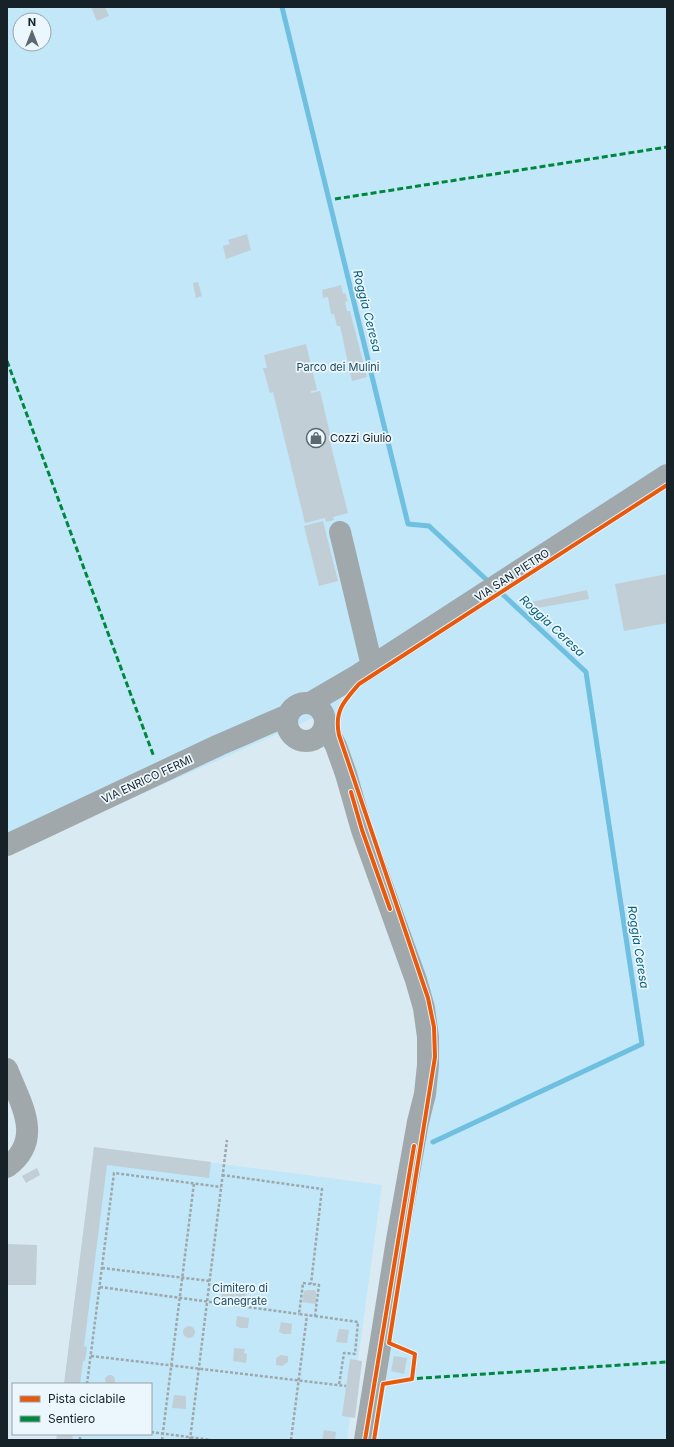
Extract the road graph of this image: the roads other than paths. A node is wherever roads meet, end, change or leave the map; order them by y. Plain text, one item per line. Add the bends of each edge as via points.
1 (667, 475) edge
2 (340, 532) dead end
3 (365, 671) junction
4 (320, 714) junction
5 (288, 715) junction
6 (301, 740) junction
7 (219, 745) junction
8 (362, 830) junction
9 (7, 845) edge
10 (7, 1069) edge
11 (7, 1167) edge
12 (365, 1440) edge

1 - 3 street, VIA SAN PIETRO
2 - 3 street
3 - 4 street, VIA SAN PIETRO via 333,706
4 - 5 street via 299,704 294,706
4 - 6 street via 319,737
4 - 8 street via 344,767
5 - 6 street via 287,728
5 - 7 street, VIA ENRICO FERMI
6 - 7 street via 247,738
6 - 8 street via 328,758 335,768
7 - 9 street, VIA ENRICO FERMI
8 - 12 street via 420,994 429,1051 425,1094 398,1232
10 - 11 street via 26,1116 28,1134 23,1152

